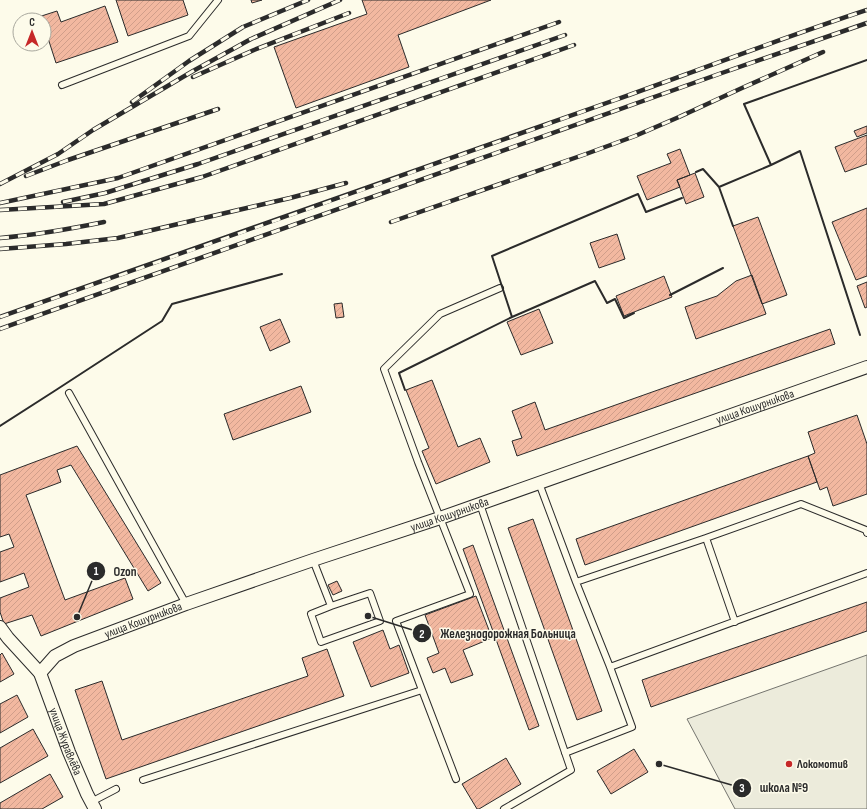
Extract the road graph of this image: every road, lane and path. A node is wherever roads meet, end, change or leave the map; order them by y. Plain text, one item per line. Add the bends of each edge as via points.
1 (218, 0) edge
2 (62, 85) dead end
3 (500, 288) dead end
4 (867, 367) edge
5 (69, 394) dead end
6 (538, 484) junction
7 (480, 504) junction
8 (440, 518) junction
9 (867, 533) edge
10 (706, 538) junction
11 (314, 560) junction
12 (867, 573) edge
13 (576, 582) junction
14 (186, 604) junction
15 (331, 606) junction
16 (735, 622) junction
17 (0, 627) edge
18 (610, 667) junction
19 (40, 673) junction
20 (422, 690) junction
21 (566, 753) junction
22 (456, 778) dead end
23 (143, 780) dead end
24 (116, 789) dead end
25 (93, 806) edge
26 (504, 809) edge

1 - 2 lane via 189,36
3 - 8 lane via 440,314 384,369
4 - 6 street, улица Кошурникова
5 - 14 lane
6 - 7 street, улица Кошурникова
6 - 13 lane
7 - 8 street, улица Кошурникова
7 - 21 lane
8 - 11 street, улица Кошурникова
8 - 20 lane via 470,594 396,621
9 - 10 lane via 866,530 801,504
10 - 13 lane
10 - 16 lane
11 - 14 street, улица Кошурникова
11 - 15 lane
12 - 16 lane
13 - 18 lane
14 - 19 street, улица Кошурникова via 74,646 54,656
15 - 15 lane via 311,614 321,642 380,621 370,593
16 - 18 lane
17 - 19 street
18 - 21 lane via 632,727
19 - 25 street, улица Журавлёва via 69,752
20 - 22 lane
20 - 23 lane
21 - 26 lane via 571,770
24 - 25 lane

